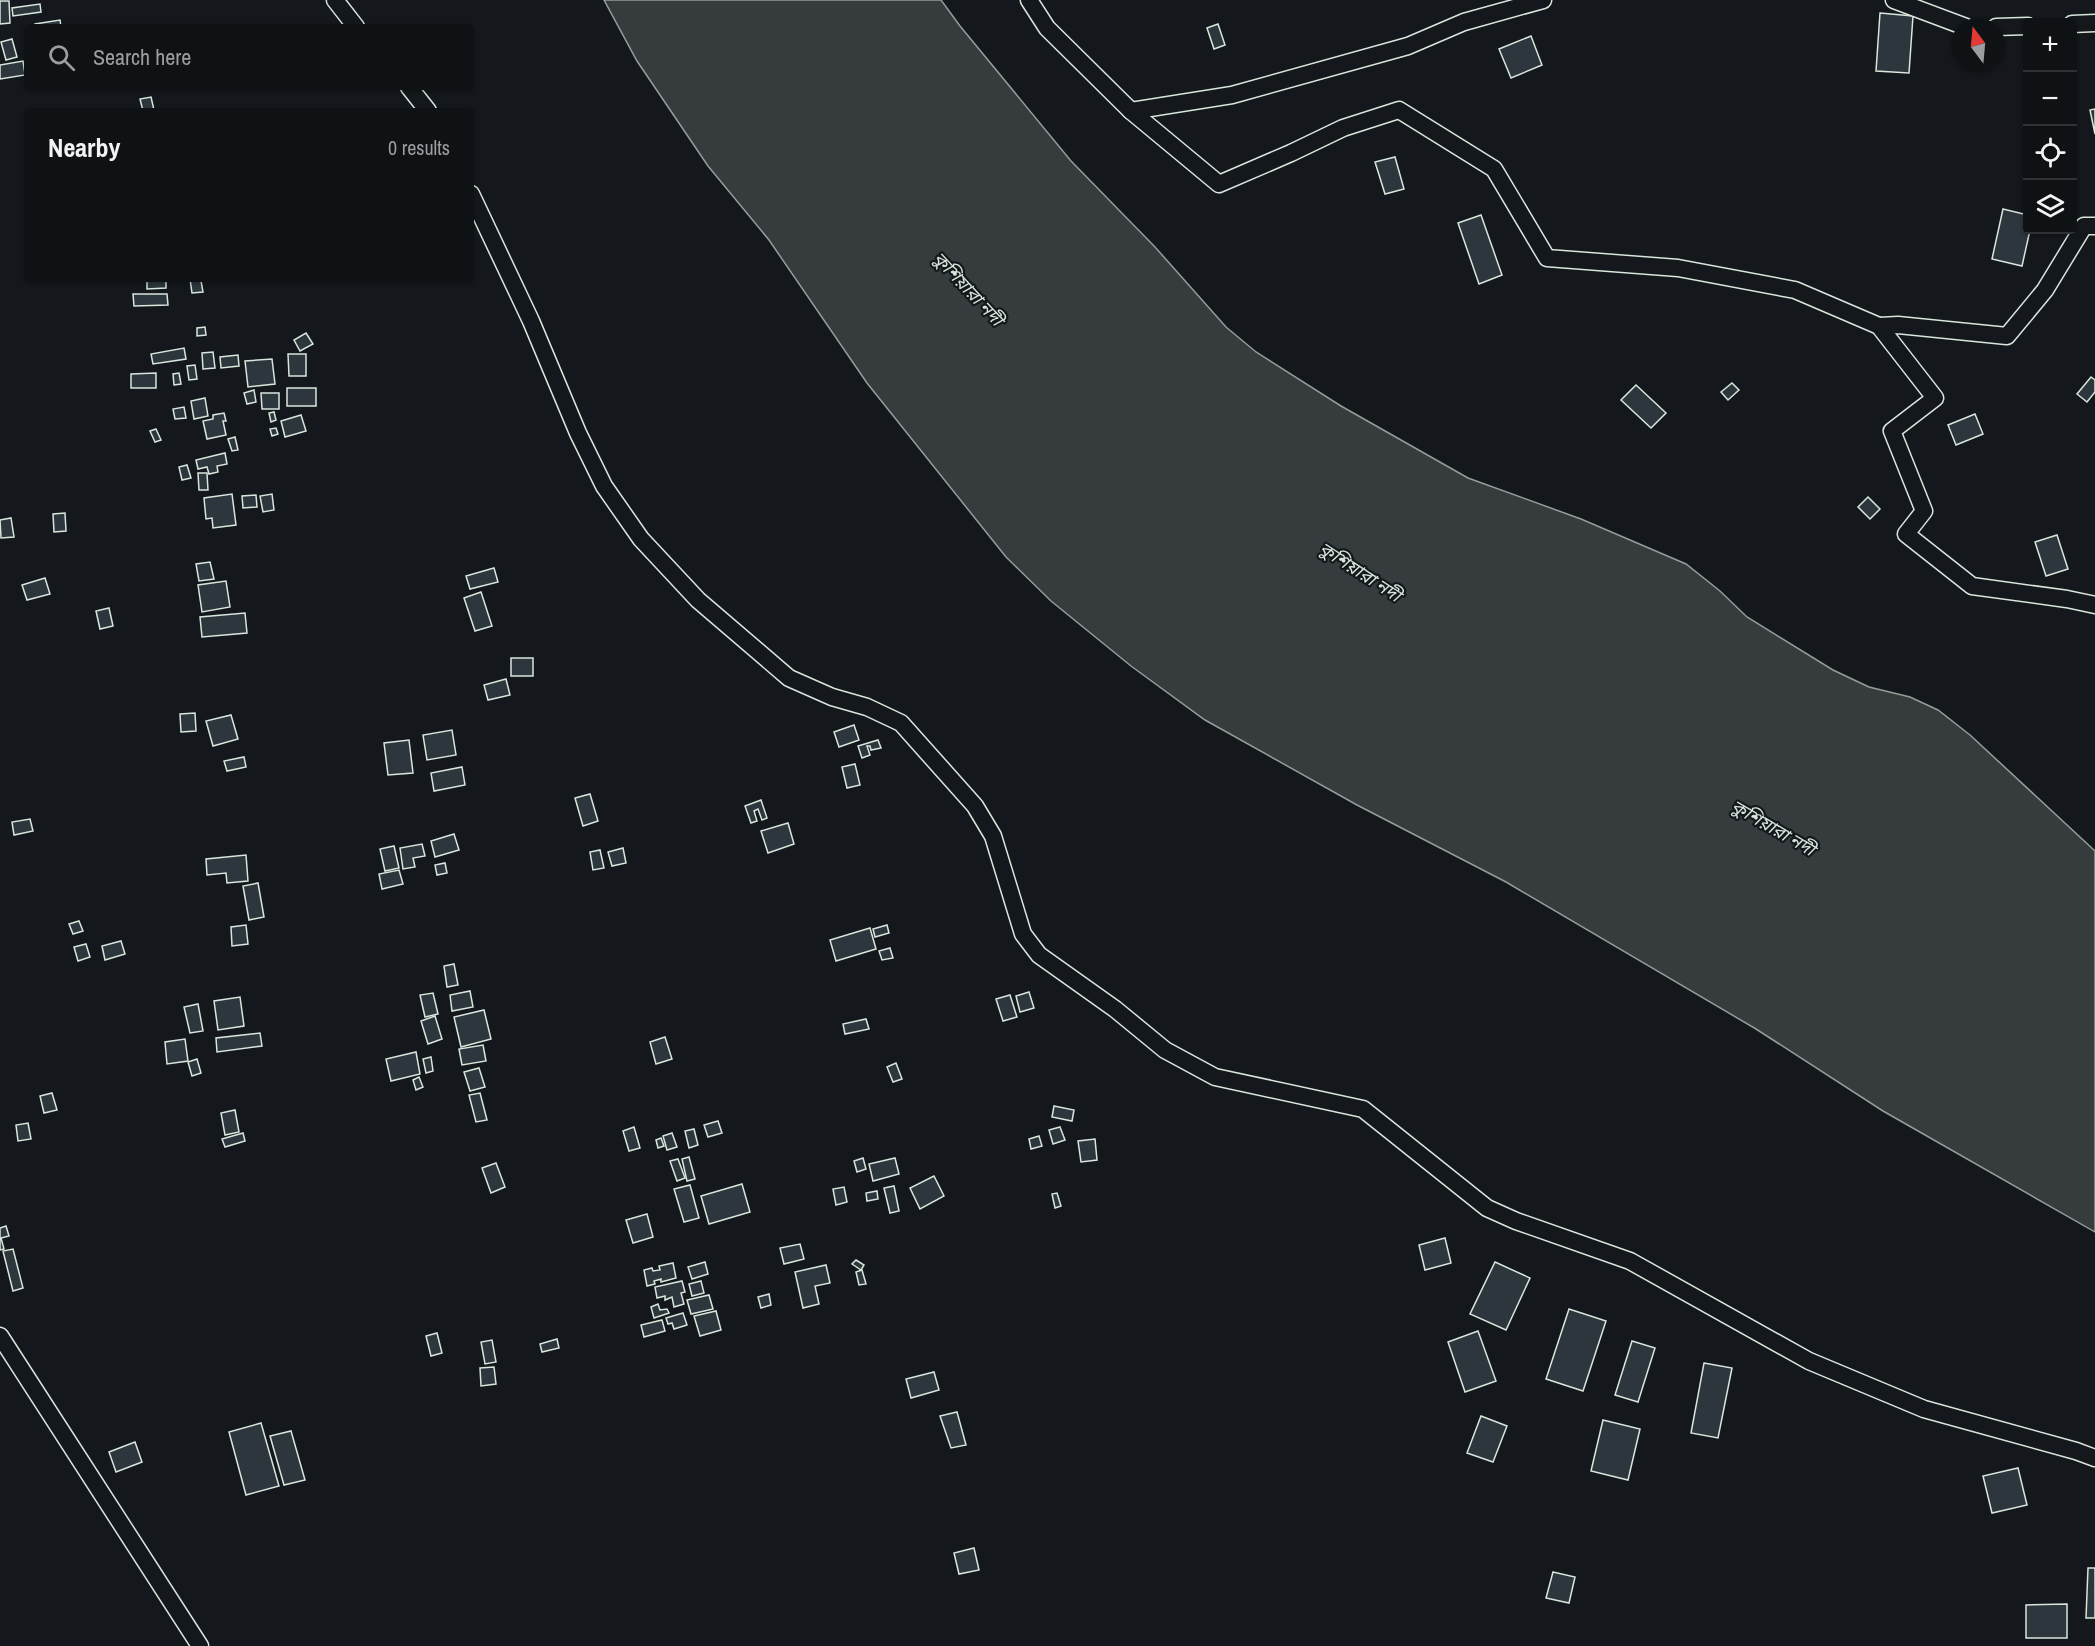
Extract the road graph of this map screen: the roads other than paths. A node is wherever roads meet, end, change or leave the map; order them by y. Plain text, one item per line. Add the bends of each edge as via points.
1 (335, 0) edge
2 (1029, 0) edge
3 (1543, 0) edge
4 (1894, 0) edge
5 (1951, 21) edge
6 (2095, 23) edge
7 (354, 24) edge
8 (2077, 24) edge
9 (2023, 26) edge
10 (2005, 27) edge
11 (410, 90) edge
12 (426, 108) edge
13 (1131, 111) junction
14 (474, 200) edge
15 (2095, 226) edge
16 (1879, 326) junction
17 (2095, 605) edge
18 (0, 1336) edge
19 (2095, 1458) edge
20 (200, 1646) edge

1 - 7 street
2 - 13 street via 1047,28
3 - 13 street via 1464,22 1408,46 1232,95
4 - 5 street
6 - 8 street
9 - 10 street
11 - 12 street
13 - 16 street via 1219,184 1343,128 1399,111 1494,169 1547,258 1678,268 1795,290
14 - 19 street via 604,486 641,539 698,600 789,678 901,723 975,806 993,836 1023,934 1039,955 1165,1050 1215,1077 1363,1109 1486,1208 1630,1261 1809,1361 1923,1409
15 - 16 street via 2084,226 2045,290 2007,336
16 - 17 street via 1935,399 1892,431 1923,511 1906,534 1972,586
18 - 20 street

